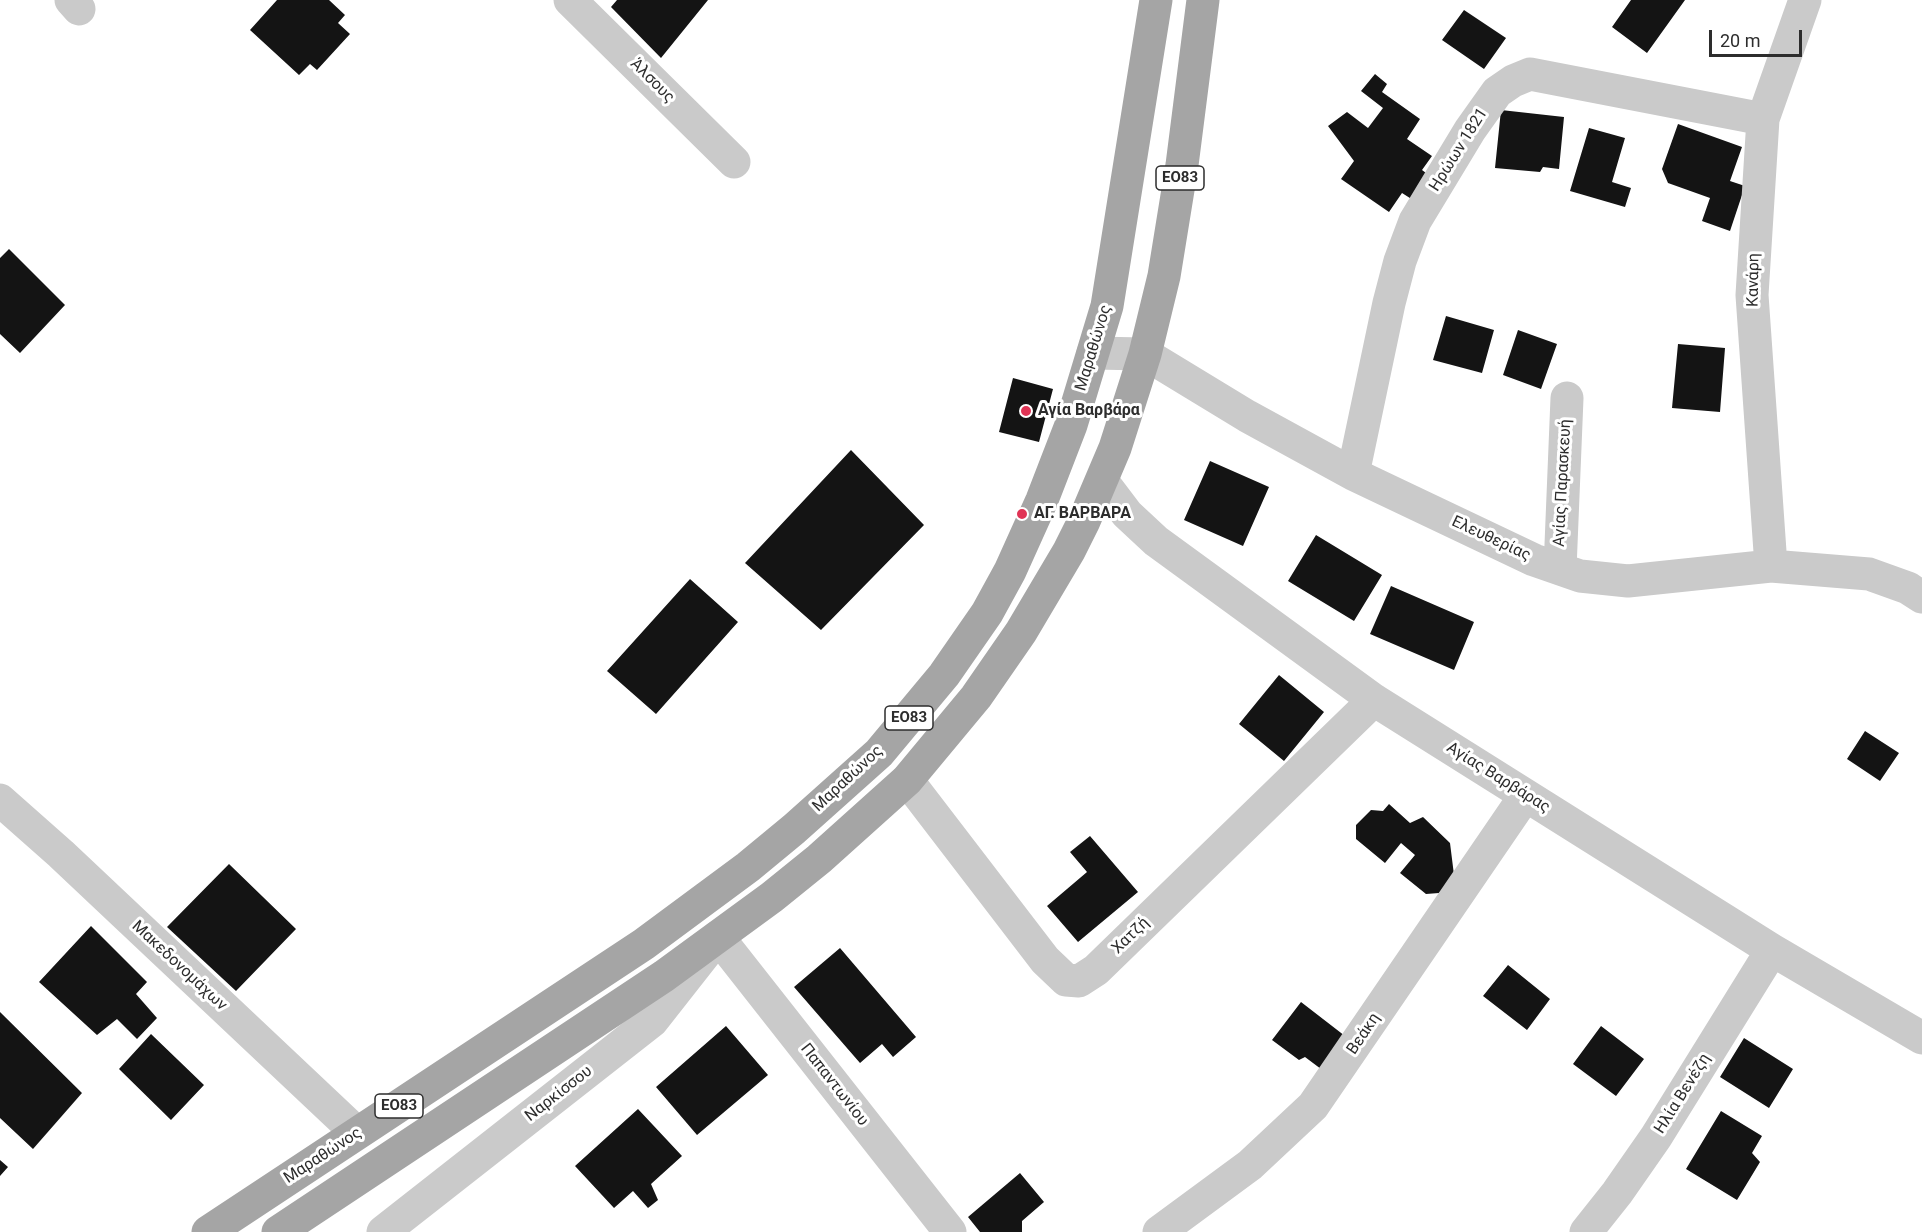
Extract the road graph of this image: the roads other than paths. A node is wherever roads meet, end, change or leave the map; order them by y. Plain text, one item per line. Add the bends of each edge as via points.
1 (1156, 0) edge
2 (1203, 0) edge
3 (1806, 0) edge
4 (576, 2) edge
5 (1763, 120) junction
6 (734, 162) dead end
7 (1093, 353) junction
8 (1145, 354) junction
9 (1567, 398) dead end
10 (1353, 474) junction
11 (1102, 481) junction
12 (1771, 566) junction
13 (1560, 568) junction
14 (1922, 597) edge
15 (1374, 700) junction
16 (907, 780) junction
17 (1525, 796) junction
18 (0, 800) edge
19 (718, 937) junction
20 (1772, 950) junction
21 (1922, 1038) edge
22 (357, 1133) junction
23 (208, 1232) edge
24 (278, 1232) edge
25 (383, 1232) edge
26 (950, 1232) edge
27 (1159, 1232) edge
28 (1586, 1232) edge

1 - 7 main road, Μαραθώνος / ΕΟ83 via 1107,306
2 - 8 main road, ΕΟ83 via 1174,222
3 - 5 street, Κανάρη
4 - 6 street, Άλσους
5 - 10 street, Ηρώων 1821 via 1530,74 1497,92 1415,221 1389,303
5 - 12 street, Κανάρη via 1752,295
7 - 8 street
7 - 22 main road, Μαραθώνος / ΕΟ83 via 1071,425 1010,571 987,613 944,675 879,753 748,867 644,944
8 - 10 street, Ελευθερίας via 1246,416
8 - 11 main road, ΕΟ83
9 - 13 street, Αγίας Παρασκευή
10 - 13 street, Ελευθερίας via 1534,560
11 - 15 street, Αγίας Βαρβάρας via 1127,514 1156,541
11 - 16 main road, ΕΟ83 via 1069,551 1021,632 976,697
12 - 13 street, Ελευθερίας via 1628,581 1580,576
12 - 14 street, Ελευθερίας via 1869,574
15 - 16 street, Χατζή via 1096,970 1079,981 1066,980 1045,960
15 - 17 street, Αγίας Βαρβάρας
16 - 19 main road, ΕΟ83 via 819,859
17 - 20 street, Αγίας Βαρβάρας
17 - 27 street, Βεάκη via 1313,1107 1250,1165
18 - 22 street, Μακεδονομάχων
19 - 24 main road, ΕΟ83
19 - 25 street, Ναρκίσσου via 652,1021
19 - 26 street, Παπαντωνίου
20 - 21 street, Αγίας Βαρβάρας
20 - 28 street, Ηλία Βενέζη via 1656,1137
22 - 23 main road, Μαραθώνος / ΕΟ83

